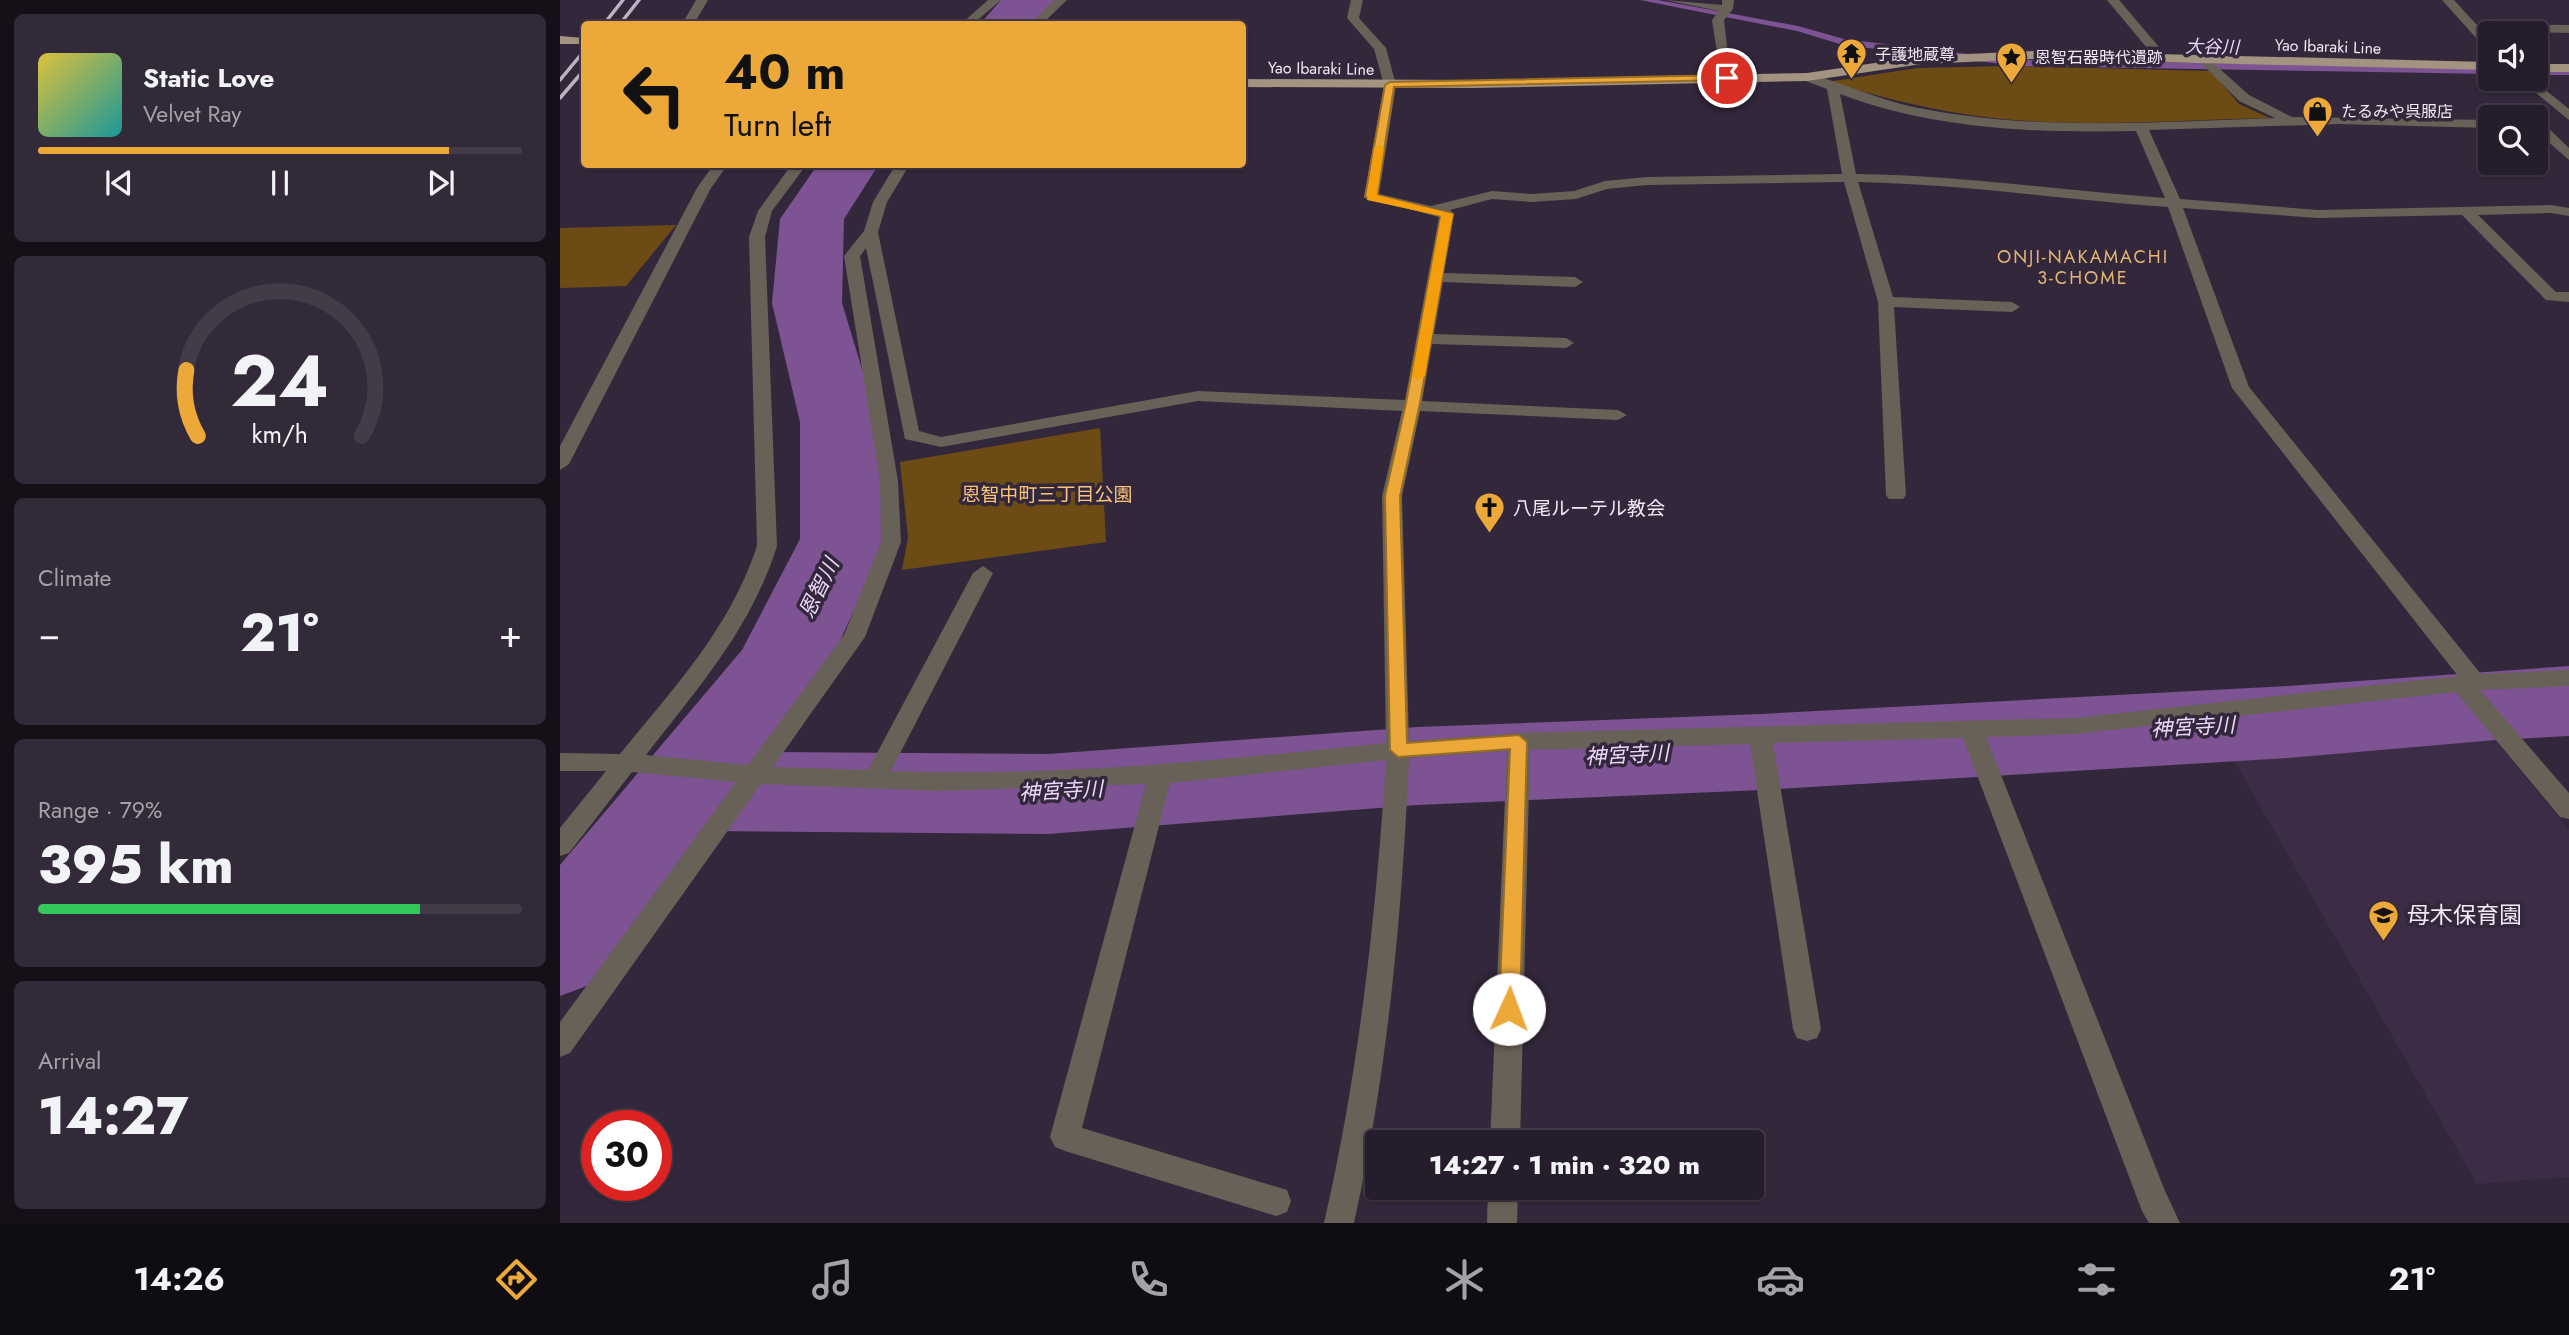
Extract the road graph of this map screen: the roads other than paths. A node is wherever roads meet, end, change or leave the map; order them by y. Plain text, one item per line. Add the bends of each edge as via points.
1 (702, 0) edge
2 (995, 0) edge
3 (1061, 0) edge
4 (1357, 0) edge
5 (1671, 0) edge
6 (2113, 0) edge
7 (2448, 0) edge
8 (1727, 5) edge
9 (690, 21) edge
10 (970, 21) edge
11 (1039, 21) edge
12 (2472, 27) junction
13 (2569, 29) edge
14 (2478, 33) edge
15 (560, 40) edge
16 (581, 41) edge
17 (2161, 57) junction
18 (2203, 58) junction
19 (2478, 66) edge
20 (2548, 68) edge
21 (2569, 68) edge
22 (1807, 77) junction
23 (1727, 78) junction
24 (1246, 83) edge
25 (1390, 85) junction
26 (1833, 89) junction
27 (2539, 91) edge
28 (2569, 117) edge
29 (2291, 121) junction
30 (2478, 123) edge
31 (2141, 126) junction
32 (2548, 126) edge
33 (2569, 127) edge
34 (2548, 136) edge
35 (2569, 156) edge
36 (718, 168) edge
37 (797, 168) edge
38 (901, 168) edge
39 (1850, 178) junction
40 (2173, 201) junction
41 (1433, 210) junction
42 (2569, 212) edge
43 (2468, 213) junction
44 (871, 232) junction
45 (1436, 277) junction
46 (1576, 282) dead end
47 (2569, 297) edge
48 (1885, 302) junction
49 (2012, 307) dead end
50 (1424, 339) junction
51 (1566, 343) dead end
52 (1413, 403) junction
53 (1618, 415) dead end
54 (560, 464) edge
55 (1896, 495) dead end
56 (983, 573) dead end
57 (2569, 678) edge
58 (2468, 683) junction
59 (1971, 729) junction
60 (1760, 735) junction
61 (1519, 742) junction
62 (1398, 750) junction
63 (560, 762) edge
64 (634, 763) junction
65 (747, 774) junction
66 (1160, 774) junction
67 (875, 779) junction
68 (2569, 810) edge
69 (560, 846) edge
70 (1807, 1029) dead end
71 (560, 1044) edge
72 (1505, 1130) edge
73 (1503, 1200) edge
74 (1276, 1201) dead end
75 (1339, 1223) edge
76 (1502, 1223) edge
77 (2165, 1223) edge

1 - 9 street
2 - 10 street
3 - 11 street
4 - 25 street via 1353,18 1380,48
5 - 8 street
6 - 17 street
7 - 12 street
8 - 23 street via 1718,20
12 - 13 street
12 - 14 street
15 - 16 main road
17 - 18 main road, Yao Ibaraki Line
17 - 22 main road, Yao Ibaraki Line via 2034,55 1922,60
18 - 19 main road, Yao Ibaraki Line
18 - 29 street via 2244,98
20 - 21 main road
22 - 23 main road, Yao Ibaraki Line
22 - 26 street
23 - 25 main road, Yao Ibaraki Line
24 - 25 main road, Yao Ibaraki Line
25 - 41 street via 1371,197
26 - 31 street via 1911,109 2001,124
26 - 39 street
27 - 28 street
29 - 30 street
29 - 31 street
31 - 40 street
32 - 33 street
34 - 35 street
36 - 54 street
37 - 64 street via 765,211 757,237 766,546 754,586 720,645
38 - 44 street via 880,202
39 - 40 street via 1928,180 2059,195
39 - 41 street via 1647,181 1576,195 1532,198 1492,194
39 - 48 street
40 - 43 street via 2318,214
40 - 58 street via 2241,388
41 - 45 street via 1447,214
42 - 43 street
43 - 47 street via 2552,297
44 - 52 street via 911,435 941,442 1198,396
44 - 65 street via 852,256 889,481 891,542 854,637
45 - 46 street
45 - 50 street
48 - 49 street
48 - 55 street
50 - 51 street
50 - 52 street
52 - 53 street
52 - 62 street via 1392,496
56 - 67 street
57 - 58 street
58 - 59 street via 2075,726
58 - 68 street
59 - 60 street
59 - 77 street
60 - 61 street
60 - 70 street
61 - 62 street
61 - 72 street
62 - 66 street
62 - 75 street via 1391,877 1363,1112
63 - 64 street
64 - 65 street
64 - 69 street
65 - 67 street
65 - 71 street
66 - 67 street via 939,782
66 - 74 street via 1065,1137
73 - 76 street

